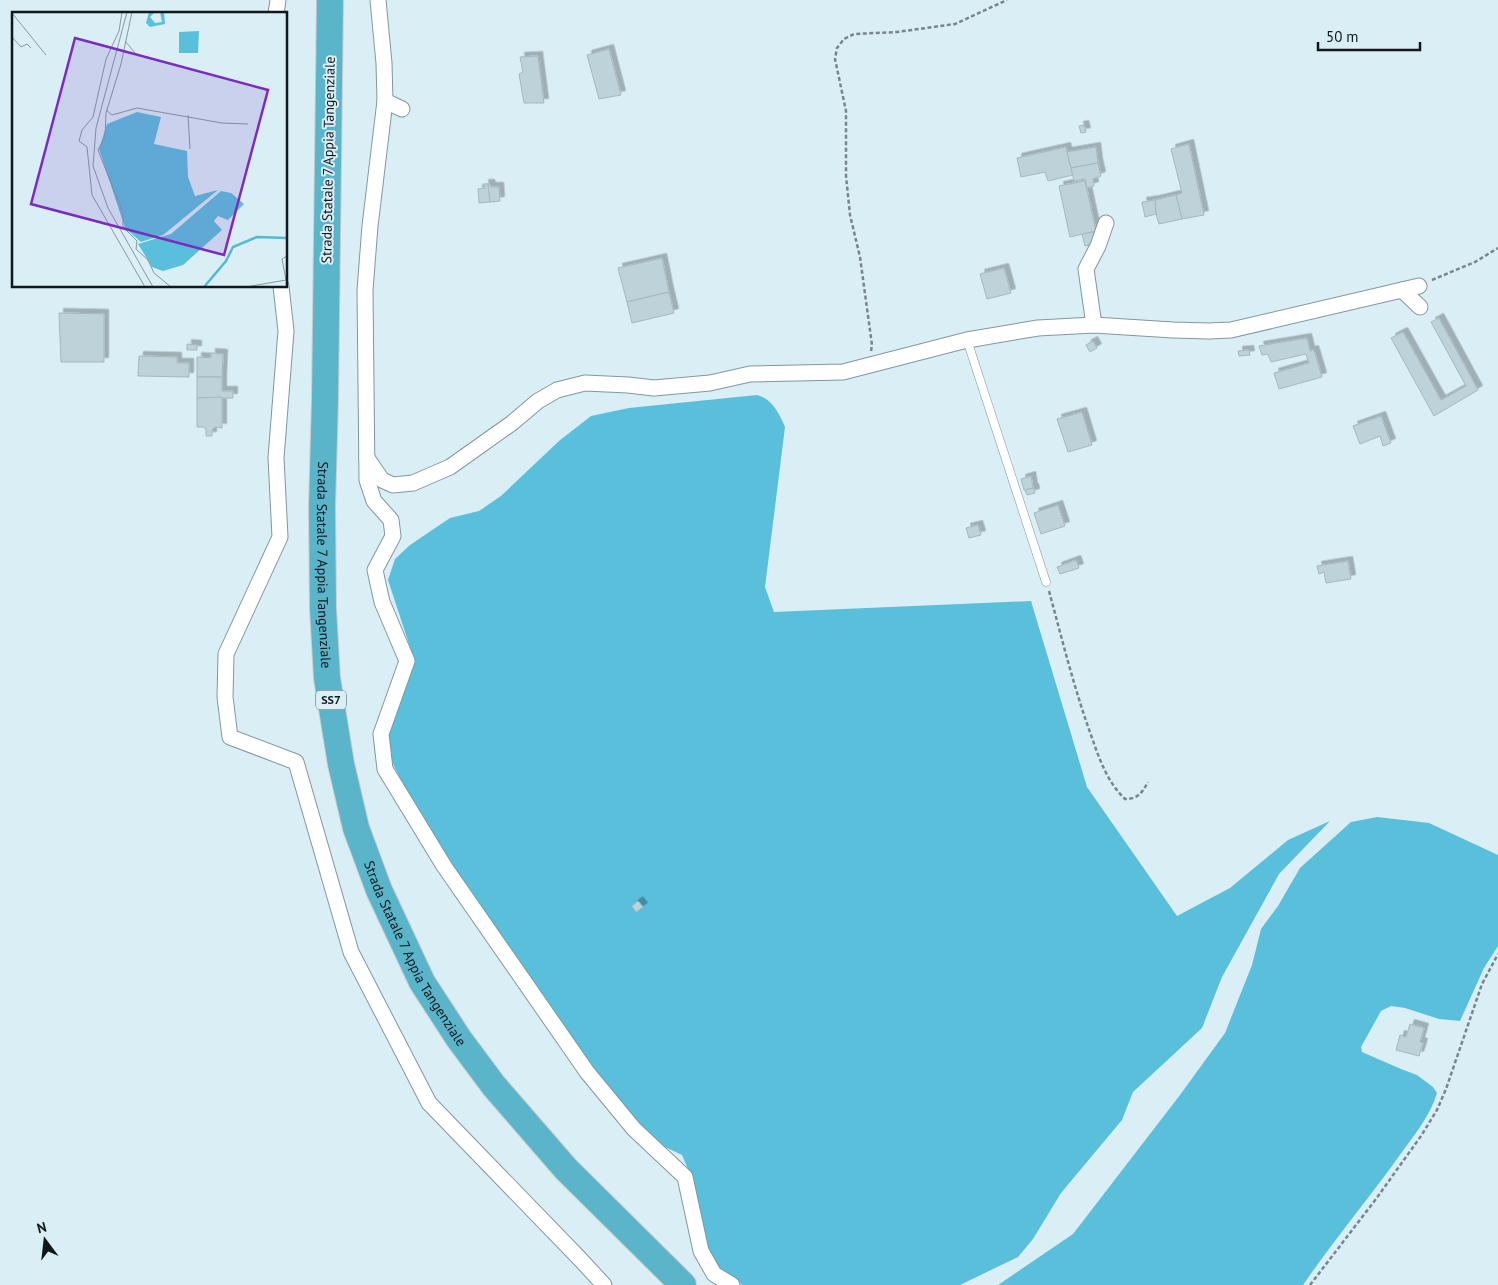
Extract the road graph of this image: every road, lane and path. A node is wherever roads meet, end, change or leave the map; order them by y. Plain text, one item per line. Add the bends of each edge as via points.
1 (330, 0) edge
2 (378, 0) edge
3 (1007, 0) edge
4 (385, 101) junction
5 (402, 110) dead end
6 (1106, 223) dead end
7 (1498, 248) edge
8 (1419, 286) joint
9 (281, 288) edge
10 (1402, 290) junction
11 (1420, 307) dead end
12 (1094, 326) junction
13 (967, 340) junction
14 (869, 366) junction
15 (366, 458) junction
16 (1046, 582) joint
17 (1148, 782) dead end
18 (1498, 954) edge
19 (604, 1285) edge
20 (683, 1285) edge
21 (732, 1285) edge
22 (1310, 1285) edge

1 - 20 highway, Strada Statale 7 Appia Tangenziale / SS7 via 323,609 328,678 341,764 356,828 379,890 422,982 459,1039 494,1086 566,1169
2 - 4 street
3 - 14 path via 955,24 854,34 837,48 835,59 846,111 850,215 860,256 872,345
4 - 5 street
4 - 15 street via 365,290
6 - 12 street via 1086,269
7 - 8 path via 1475,262
8 - 10 street
9 - 19 street via 286,331 278,363 276,458 280,537 226,654 225,697 230,737 296,762 352,952 429,1104
10 - 11 street
10 - 12 street via 1232,330
12 - 13 street via 986,332
13 - 14 street
13 - 16 lane
14 - 15 street via 843,372 750,374 710,384 654,388 585,383 557,390 538,401 450,467 413,483 393,485 382,480
15 - 21 street via 367,480 374,501 391,520 393,536 375,570 382,602 408,661 381,734 384,769 444,866 587,1072 634,1128 686,1177 701,1251 714,1274
16 - 17 path via 1078,699 1107,776 1125,799 1133,799
18 - 22 path via 1482,984 1437,1110 1382,1191

